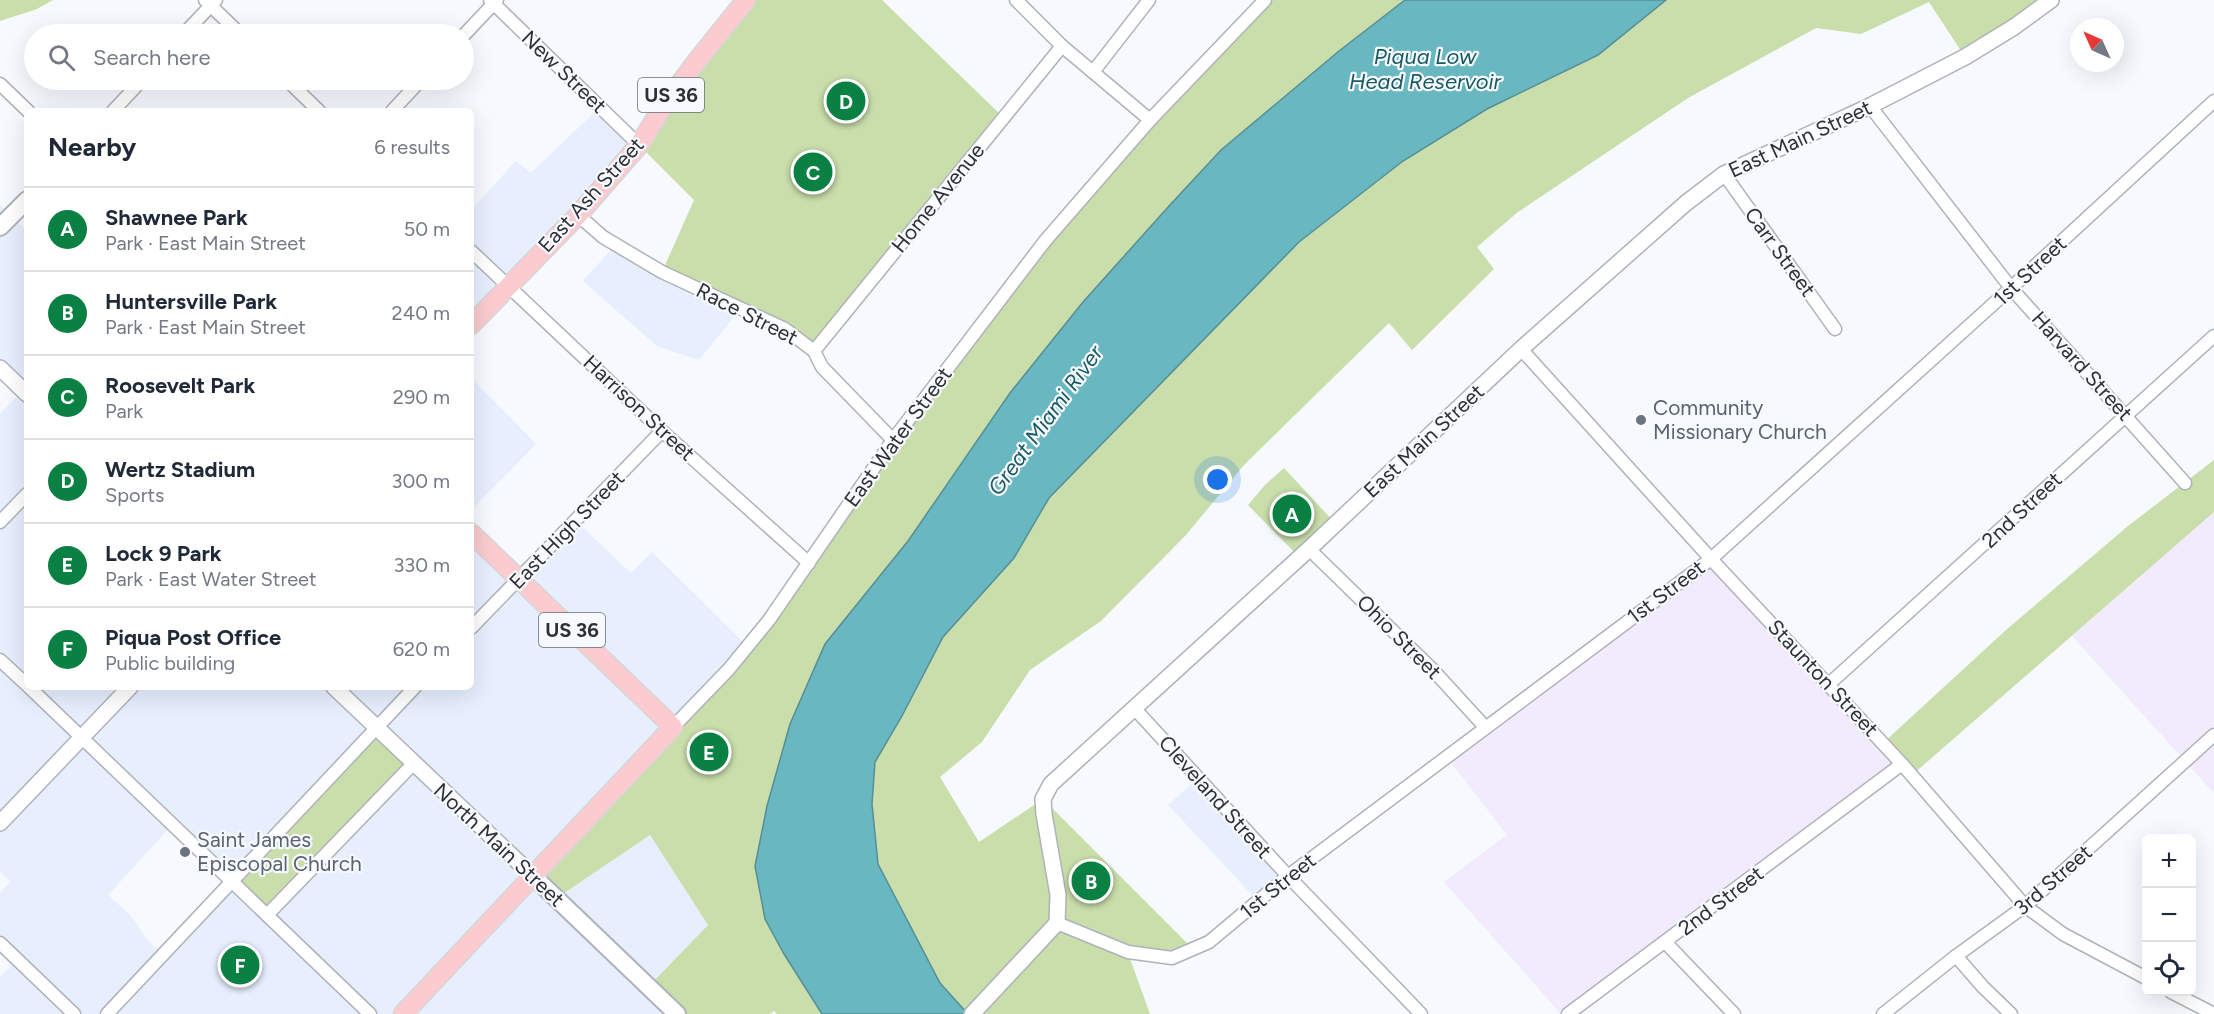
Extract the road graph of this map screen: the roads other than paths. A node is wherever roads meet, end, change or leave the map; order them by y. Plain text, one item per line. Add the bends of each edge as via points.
1 (746, 0) edge
2 (1016, 0) edge
3 (1149, 0) edge
4 (1265, 0) edge
5 (2051, 0) edge
6 (494, 1) edge
7 (210, 2) edge
8 (192, 24) edge
9 (231, 24) edge
10 (474, 24) edge
11 (1062, 45) junction
12 (1093, 72) junction
13 (0, 84) edge
14 (133, 90) edge
15 (297, 90) edge
16 (412, 90) edge
17 (2214, 101) edge
18 (1870, 106) junction
19 (25, 108) edge
20 (116, 108) edge
21 (316, 108) edge
22 (395, 108) edge
23 (1150, 120) junction
24 (639, 145) junction
25 (1724, 174) junction
26 (24, 203) edge
27 (578, 215) junction
28 (0, 227) edge
29 (474, 254) edge
30 (508, 285) junction
31 (2011, 288) junction
32 (474, 322) edge
33 (1835, 329) dead end
34 (2214, 336) edge
35 (1521, 349) junction
36 (814, 351) junction
37 (0, 368) edge
38 (24, 391) edge
39 (2126, 415) junction
40 (662, 431) junction
41 (893, 440) junction
42 (2185, 483) dead end
43 (24, 497) edge
44 (0, 522) edge
45 (474, 536) edge
46 (1309, 549) junction
47 (1711, 559) junction
48 (809, 563) junction
49 (519, 580) junction
50 (474, 625) edge
51 (0, 660) edge
52 (24, 682) edge
53 (1829, 684) junction
54 (32, 690) edge
55 (127, 690) edge
56 (337, 690) edge
57 (412, 690) edge
58 (1135, 709) junction
59 (376, 727) junction
60 (673, 727) junction
61 (1485, 727) junction
62 (2214, 735) edge
63 (83, 736) junction
64 (413, 764) junction
65 (1902, 764) junction
66 (0, 823) edge
67 (533, 876) junction
68 (1288, 876) junction
69 (232, 880) junction
70 (2025, 906) junction
71 (267, 915) junction
72 (1057, 923) junction
73 (1665, 942) junction
74 (0, 943) edge
75 (1956, 956) junction
76 (2142, 976) edge
77 (2180, 996) edge
78 (74, 1014) edge
79 (107, 1014) edge
80 (370, 1014) edge
81 (403, 1014) edge
82 (678, 1014) edge
83 (972, 1014) edge
84 (1421, 1014) edge
85 (1568, 1014) edge
86 (1734, 1014) edge
87 (1883, 1014) edge
88 (2011, 1014) edge
89 (2214, 1014) edge

1 - 24 main road, East Ash Street / US 36 via 662,108
2 - 11 street
3 - 12 street
4 - 23 street, East Water Street
5 - 18 street, East Main Street via 1965,57
6 - 10 street
6 - 24 street, New Street
7 - 8 street
7 - 9 street
11 - 12 street
11 - 36 street, Home Avenue
12 - 23 street
13 - 19 street
14 - 20 street
15 - 21 street
16 - 22 street
17 - 31 street, 1st Street
18 - 25 street, East Main Street
18 - 31 street, Harvard Street
23 - 41 street, East Water Street via 1045,241
24 - 27 main road, East Ash Street / US 36
25 - 33 street, Carr Street
25 - 35 street, East Main Street
26 - 28 main road
27 - 30 main road, East Ash Street / US 36
27 - 36 street, Race Street via 603,237 653,267 785,329
29 - 30 street, Harrison Street
30 - 32 main road, East Ash Street / US 36
30 - 40 street, Harrison Street
31 - 39 street, Harvard Street
31 - 47 street, 1st Street
34 - 39 street, 2nd Street
35 - 46 street, East Main Street
35 - 47 street, Staunton Street
36 - 41 street, Race Street via 822,367
37 - 38 street
39 - 42 street, Harvard Street
39 - 53 street, 2nd Street
40 - 48 street, Harrison Street
40 - 49 street, East High Street
41 - 48 street, East Water Street
43 - 44 street
45 - 49 main road, US 36
46 - 58 street, East Main Street
46 - 61 street, Ohio Street via 1434,670
47 - 53 street, Staunton Street
47 - 61 street, 1st Street
48 - 60 street, East Water Street via 729,669
49 - 50 street, East High Street
49 - 60 main road, US 36
51 - 52 street
53 - 65 street, Staunton Street
54 - 63 street
55 - 63 street
56 - 59 street, North Main Street
57 - 59 street
58 - 68 street, Cleveland Street
58 - 72 street, East Main Street via 1051,784 1043,799 1058,895
59 - 64 street, North Main Street
59 - 69 street
60 - 67 main road, East Water Street
61 - 68 street, 1st Street
62 - 70 street, 3rd Street
63 - 66 street
63 - 69 street
64 - 67 street, North Main Street
64 - 71 street
65 - 70 street, Staunton Street
65 - 73 street, 2nd Street
67 - 81 main road, East Water Street
67 - 82 main road, North Main Street
68 - 72 street, 1st Street via 1209,942 1172,958 1128,952
68 - 84 street, Cleveland Street
69 - 71 street
69 - 79 street
70 - 75 street, 3rd Street
70 - 76 street, Staunton Street via 2063,934
71 - 80 street
72 - 83 street
73 - 85 street, 2nd Street
73 - 86 street
74 - 78 street
75 - 87 street, 3rd Street
75 - 88 street
77 - 89 street

